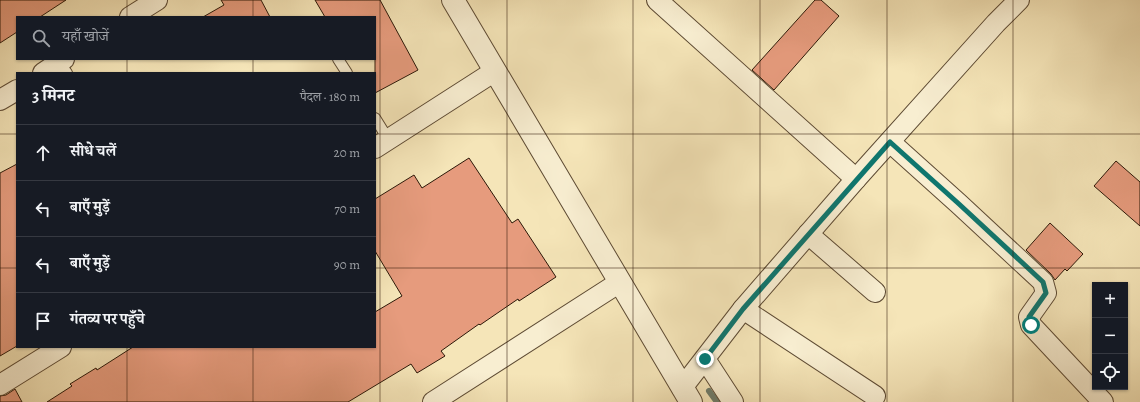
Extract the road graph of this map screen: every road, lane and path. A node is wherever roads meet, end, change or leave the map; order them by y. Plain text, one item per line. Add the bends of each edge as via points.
1 (157, 0) edge
2 (453, 0) edge
3 (657, 0) edge
4 (1019, 0) edge
5 (132, 16) edge
6 (339, 60) edge
7 (495, 71) junction
8 (346, 72) edge
9 (16, 91) edge
10 (0, 100) edge
11 (376, 122) edge
12 (890, 142) junction
13 (382, 143) edge
14 (856, 179) junction
15 (808, 234) junction
16 (620, 282) junction
17 (875, 292) dead end
18 (743, 309) junction
19 (59, 348) edge
20 (705, 359) junction
21 (0, 385) edge
22 (687, 395) edge
23 (875, 396) dead end
24 (433, 402) edge
25 (733, 402) edge
26 (1103, 402) edge

1 - 5 street
2 - 7 street
3 - 14 street
4 - 12 street
6 - 8 lane
7 - 13 street
7 - 16 street
9 - 10 street
11 - 13 lane
12 - 14 street
12 - 26 street via 1043,282 1046,293 1029,317 1031,325
14 - 15 street
15 - 17 street
15 - 18 street
16 - 22 street
16 - 24 street
18 - 20 street
18 - 23 street
19 - 21 street
20 - 22 street
20 - 25 street

